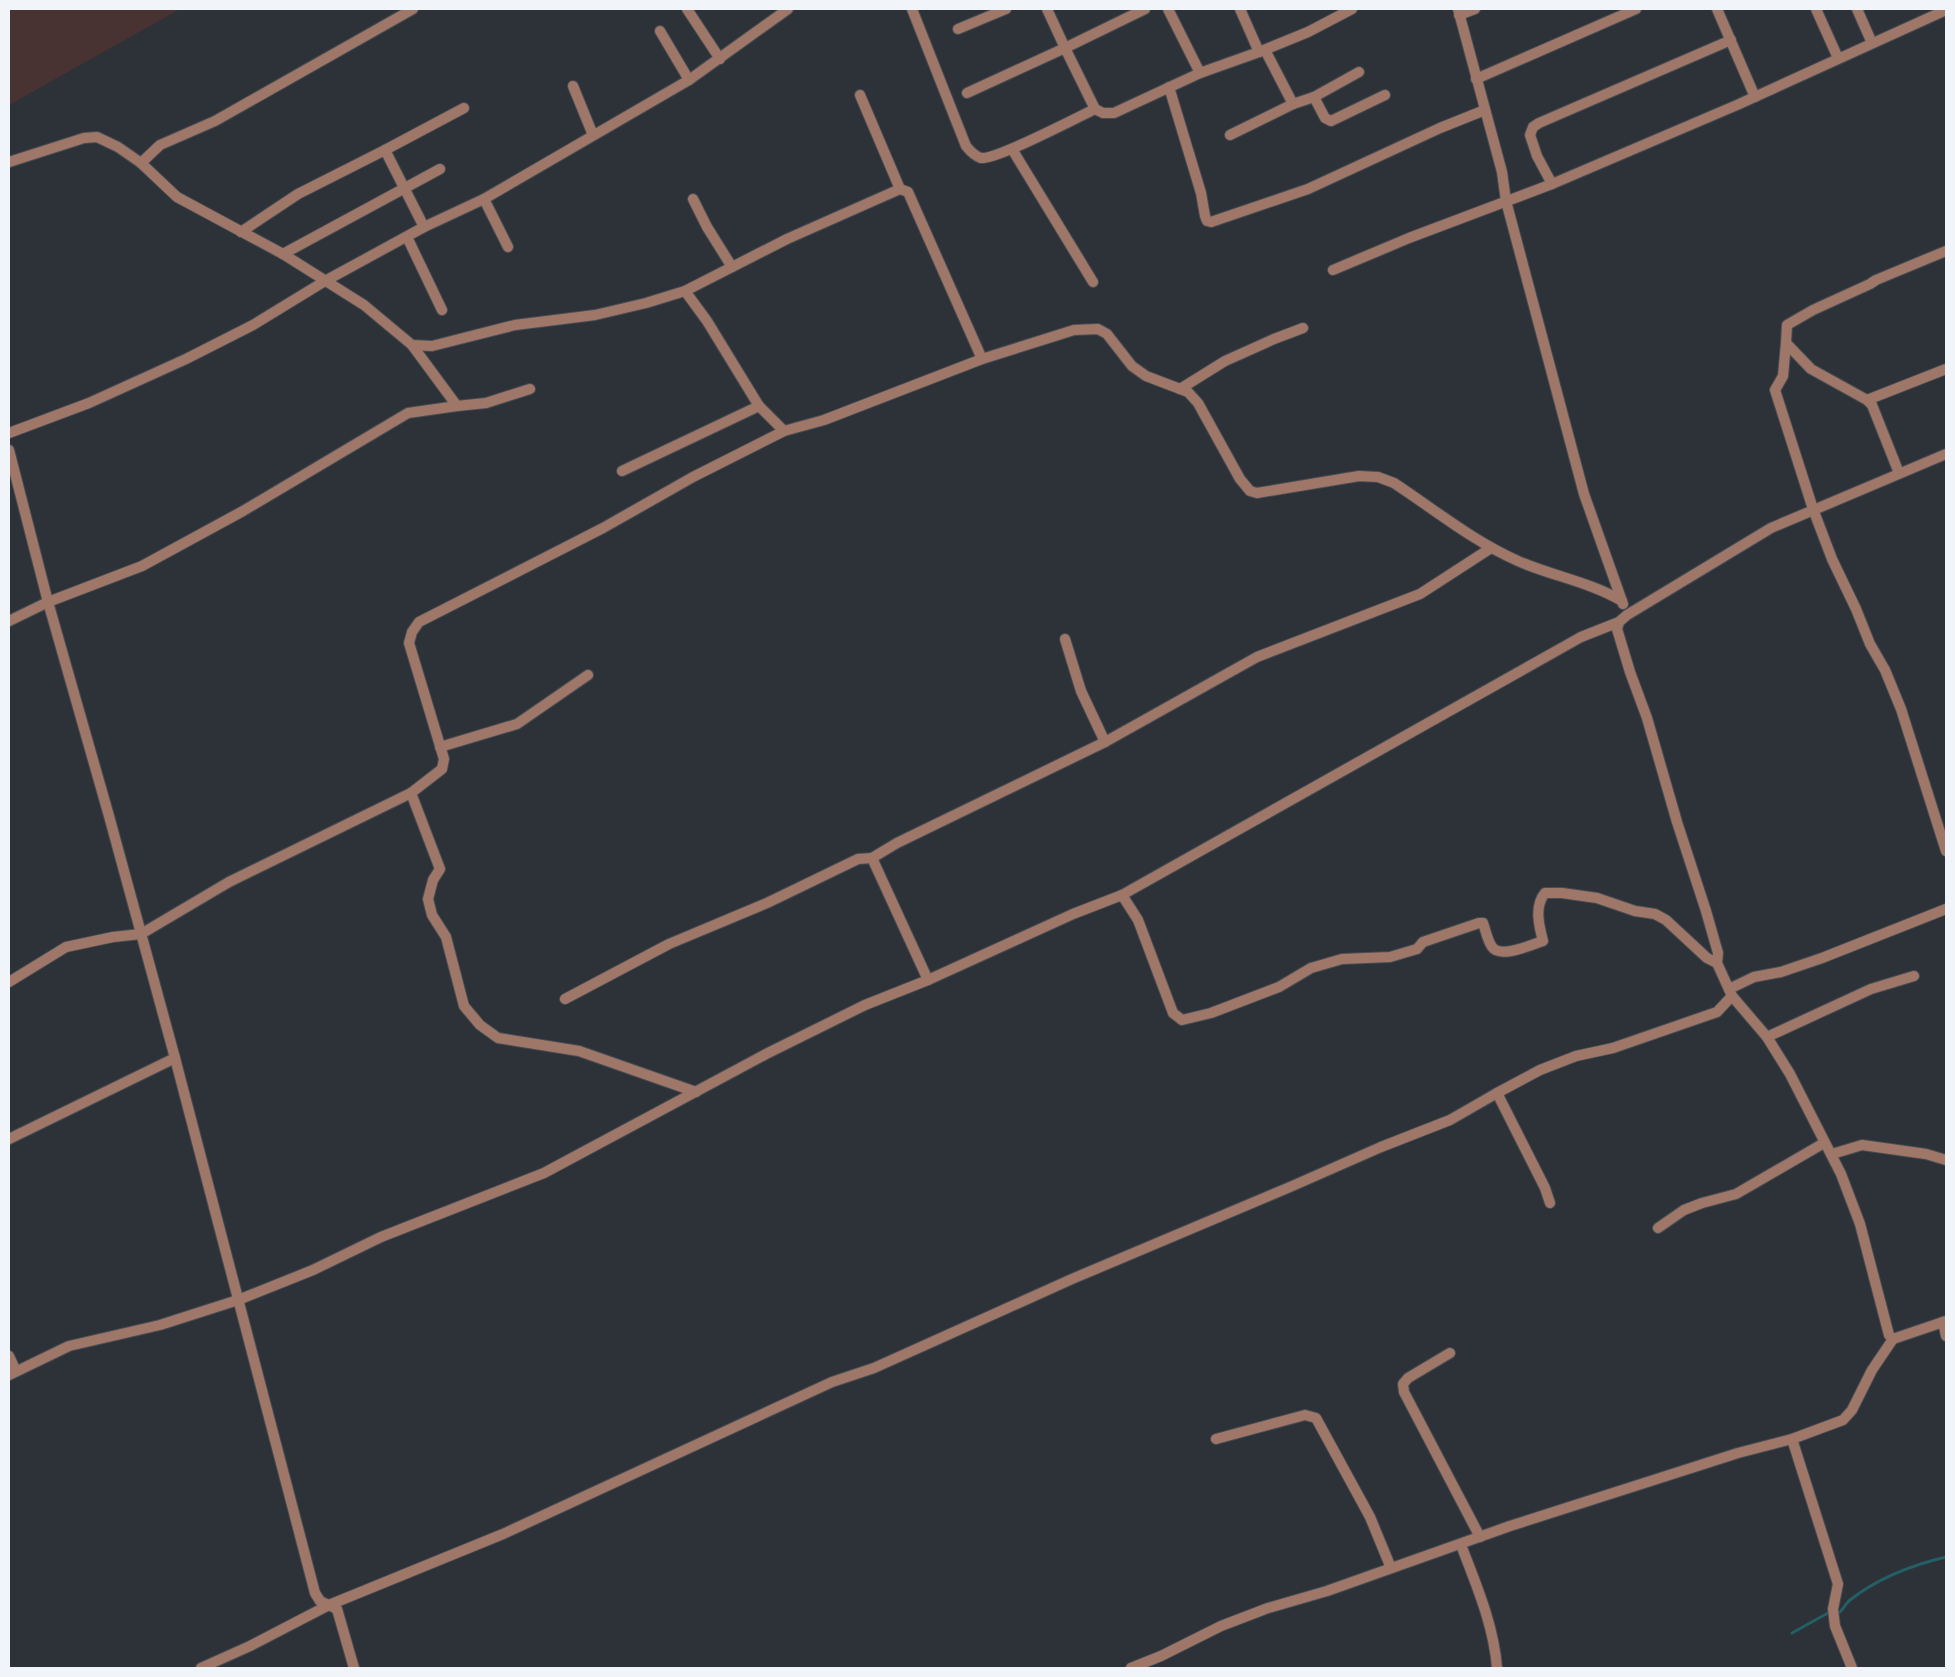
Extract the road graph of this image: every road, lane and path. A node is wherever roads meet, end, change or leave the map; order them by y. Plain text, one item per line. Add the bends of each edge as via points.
1 (413, 9) edge
2 (687, 9) edge
3 (788, 9) edge
4 (912, 9) edge
5 (1006, 9) edge
6 (1047, 9) edge
7 (1145, 9) edge
8 (1168, 9) edge
9 (1240, 9) edge
10 (1352, 9) edge
11 (1475, 9) edge
12 (1636, 9) edge
13 (1717, 9) edge
14 (1816, 9) edge
15 (1857, 9) edge
16 (1946, 10) edge
17 (1458, 12) edge
18 (958, 29) dead end
19 (660, 31) dead end
20 (1731, 40) junction
21 (1872, 43) junction
22 (1064, 48) junction
23 (1262, 51) junction
24 (1838, 58) junction
25 (720, 59) junction
26 (1359, 72) dead end
27 (1200, 73) junction
28 (1476, 79) junction
29 (689, 80) junction
30 (573, 86) dead end
31 (1169, 87) junction
32 (967, 93) dead end
33 (1385, 94) dead end
34 (860, 95) dead end
35 (1756, 96) junction
36 (1314, 97) junction
37 (1293, 104) junction
38 (464, 108) dead end
39 (1095, 109) junction
40 (1485, 110) junction
41 (593, 135) junction
42 (1230, 135) dead end
43 (1012, 149) junction
44 (385, 150) junction
45 (9, 162) edge
46 (141, 163) junction
47 (440, 169) dead end
48 (1552, 184) junction
49 (404, 188) junction
50 (900, 190) junction
51 (484, 199) junction
52 (693, 200) dead end
53 (1506, 201) junction
54 (424, 227) junction
55 (241, 232) junction
56 (407, 237) junction
57 (508, 247) dead end
58 (1946, 251) edge
59 (283, 254) junction
60 (732, 267) junction
61 (1333, 270) dead end
62 (325, 281) junction
63 (1093, 282) dead end
64 (685, 290) junction
65 (442, 310) dead end
66 (1303, 328) dead end
67 (1786, 343) junction
68 (412, 345) junction
69 (982, 359) junction
70 (1946, 369) edge
71 (530, 389) dead end
72 (1180, 389) junction
73 (1867, 400) junction
74 (457, 406) junction
75 (759, 406) junction
76 (784, 431) junction
77 (9, 433) edge
78 (9, 450) edge
79 (1946, 454) edge
80 (622, 471) dead end
81 (1899, 473) junction
82 (1813, 509) junction
83 (1491, 548) junction
84 (1622, 601) junction
85 (48, 602) junction
86 (1627, 615) junction
87 (9, 620) edge
88 (1619, 622) junction
89 (1065, 639) dead end
90 (588, 675) dead end
91 (1105, 742) junction
92 (440, 747) junction
93 (411, 793) junction
94 (1946, 851) edge
95 (872, 858) junction
96 (1122, 895) junction
97 (1946, 909) edge
98 (141, 934) junction
99 (1716, 962) junction
100 (1914, 976) dead end
101 (928, 980) junction
102 (9, 982) edge
103 (1728, 988) junction
104 (565, 999) dead end
105 (1767, 1037) junction
106 (175, 1058) junction
107 (696, 1092) junction
108 (1496, 1093) junction
109 (9, 1139) edge
110 (1824, 1143) junction
111 (1832, 1154) junction
112 (1946, 1160) edge
113 (1550, 1203) dead end
114 (1658, 1228) dead end
115 (238, 1300) junction
116 (1945, 1321) edge
117 (1946, 1336) edge
118 (1893, 1339) junction
119 (1450, 1353) dead end
120 (9, 1356) edge
121 (13, 1373) edge
122 (1216, 1439) dead end
123 (1792, 1439) junction
124 (1480, 1537) junction
125 (1461, 1545) junction
126 (1391, 1568) junction
127 (329, 1605) junction
128 (201, 1668) edge
129 (354, 1668) edge
130 (1131, 1668) edge
131 (1497, 1668) edge
132 (1852, 1668) edge

1 - 46 street via 215,121 160,145
2 - 25 street
3 - 25 street
4 - 43 street via 966,146 983,158
5 - 18 street
6 - 22 street
7 - 22 street
8 - 27 street
9 - 23 street
10 - 23 street
11 - 17 street
12 - 28 street
13 - 20 street
14 - 24 street
15 - 21 street
16 - 21 street
17 - 28 street
19 - 29 street
20 - 35 street
20 - 48 street via 1534,127 1530,135
21 - 24 street
22 - 32 street
22 - 39 street
23 - 27 street
23 - 37 street
24 - 35 street
25 - 29 street
26 - 36 street
27 - 31 street
28 - 40 street
29 - 41 street
30 - 41 street
31 - 39 street via 1114,113
31 - 40 street via 1205,216 1211,222 1308,189
33 - 36 street via 1331,121 1325,118
34 - 50 street
35 - 48 street
36 - 37 street
37 - 42 street
38 - 44 street
39 - 43 street
40 - 53 street via 1502,172
41 - 51 street
43 - 63 street
44 - 49 street
44 - 55 street via 298,194
45 - 46 street via 84,138 97,137
46 - 55 street via 177,197
47 - 49 street
48 - 53 street
49 - 54 street
49 - 59 street
50 - 60 street via 787,239
50 - 69 street via 908,192
51 - 54 street
51 - 57 street
52 - 60 street
53 - 61 street
53 - 84 street via 1584,494
54 - 56 street
55 - 59 street
56 - 62 street
56 - 65 street
58 - 67 street via 1876,280 1787,324
59 - 62 street
60 - 64 street
62 - 68 street via 364,305
62 - 77 street via 253,325 186,359 89,403
64 - 68 street via 646,304 595,315 515,325 432,346
64 - 75 street
66 - 72 street via 1225,361
67 - 73 street via 1811,369
67 - 82 street via 1783,376 1775,390
68 - 74 street
69 - 72 street via 1074,330 1098,329 1107,334 1132,366 1146,376
69 - 76 street via 824,420
70 - 73 street
71 - 74 street via 486,403
72 - 83 street via 1188,392 1198,403 1240,479 1250,491 1257,493 1359,476 1378,477 1394,483
73 - 81 street via 1872,404
74 - 85 street via 408,413 243,512 142,566
75 - 76 street
75 - 80 street
76 - 92 street via 419,622 409,643
78 - 85 street
79 - 81 street
81 - 82 street
82 - 86 street via 1770,528
82 - 94 street via 1832,559 1895,694
83 - 84 street
83 - 91 street via 1420,594 1257,657
84 - 86 street
85 - 87 street
85 - 98 street
86 - 88 street
88 - 96 street via 1581,637
88 - 99 street via 1617,629 1718,953
89 - 91 street via 1081,691
90 - 92 street via 517,724
91 - 95 street
92 - 93 street via 444,759 442,769
93 - 98 street via 229,882
93 - 107 street via 440,868 432,880 428,898 432,915 446,937 464,1006 480,1025 498,1038 579,1051
95 - 101 street
95 - 104 street via 858,859 767,903 668,944
96 - 99 street via 1138,920 1173,1013 1182,1020 1212,1013 1278,987 1311,968 1342,959 1390,957 1479,923 1483,924 1496,950 1510,952 1543,941 1538,908 1545,893 1597,898 1655,914
96 - 101 street
97 - 103 street via 1822,958 1754,977
98 - 102 street via 66,947
98 - 106 street
99 - 103 street
100 - 105 street via 1871,989
101 - 107 street via 865,1005
103 - 105 street
103 - 108 street via 1717,1012 1613,1048 1576,1056
105 - 110 street via 1790,1074
106 - 109 street
106 - 115 street
107 - 115 street via 544,1172 381,1237 313,1270
108 - 113 street
108 - 127 street via 1450,1120 1072,1279 874,1368 832,1382 503,1534
110 - 111 street
110 - 114 street via 1736,1194 1684,1210
111 - 112 street via 1862,1145
111 - 118 street via 1860,1224 1889,1335
115 - 121 street via 160,1324 69,1346
115 - 127 street via 315,1593 320,1601
116 - 117 street
116 - 118 street
118 - 123 street via 1843,1420
119 - 124 street via 1408,1378 1403,1384 1404,1392
120 - 121 street
122 - 126 street via 1305,1415 1316,1418 1370,1517
123 - 124 street via 1738,1453
123 - 132 street via 1838,1584 1835,1626
124 - 125 street
125 - 126 street
125 - 131 street via 1495,1645
126 - 130 street via 1221,1626
127 - 128 street
127 - 129 street via 340,1615

